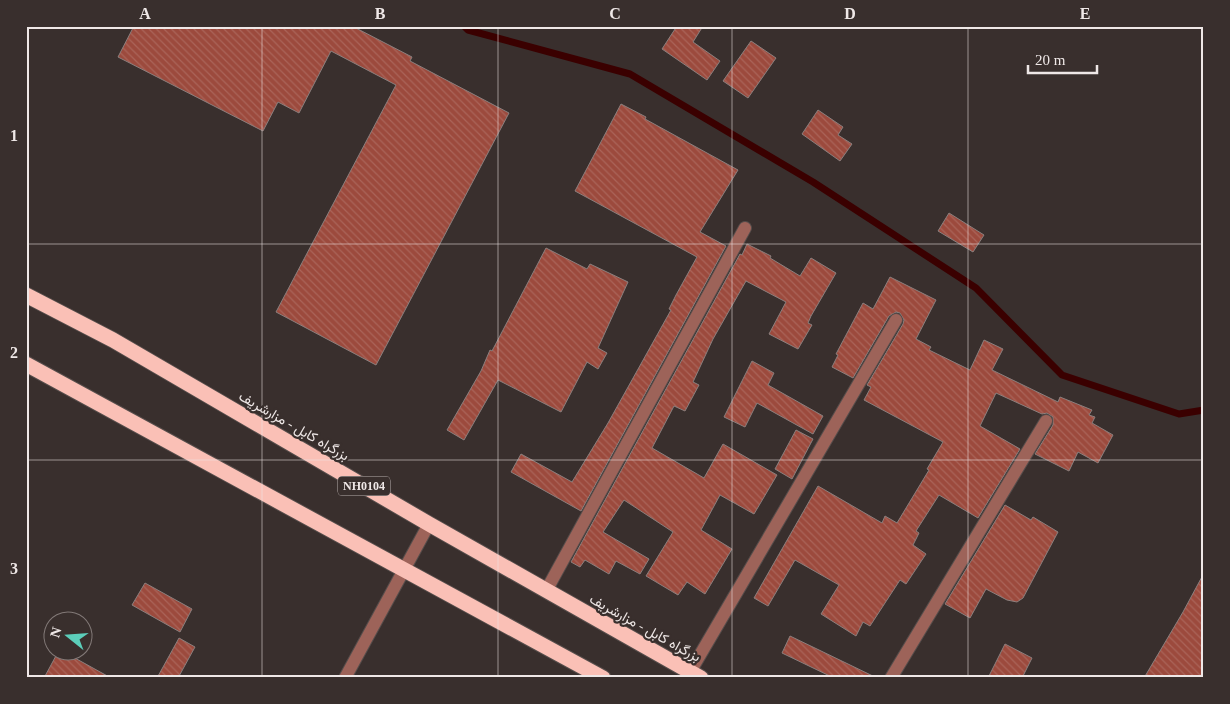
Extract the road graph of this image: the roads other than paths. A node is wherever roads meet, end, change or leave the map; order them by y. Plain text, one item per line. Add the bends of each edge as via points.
1 (745, 228) dead end
2 (26, 295) edge
3 (896, 320) dead end
4 (26, 364) edge
5 (1046, 421) dead end
6 (429, 524) junction
7 (404, 570) junction
8 (546, 591) junction
9 (695, 675) edge
10 (344, 678) edge
11 (603, 678) edge
12 (891, 678) edge

1 - 8 street
2 - 6 highway, بزرگراه کابل - مزارشریف / NH0104 via 113,340
3 - 9 street
4 - 7 highway
5 - 12 street
6 - 7 street
6 - 8 highway, بزرگراه کابل - مزارشریف / NH0104
7 - 10 street
7 - 11 highway
8 - 9 highway, بزرگراه کابل - مزارشریف / NH0104

